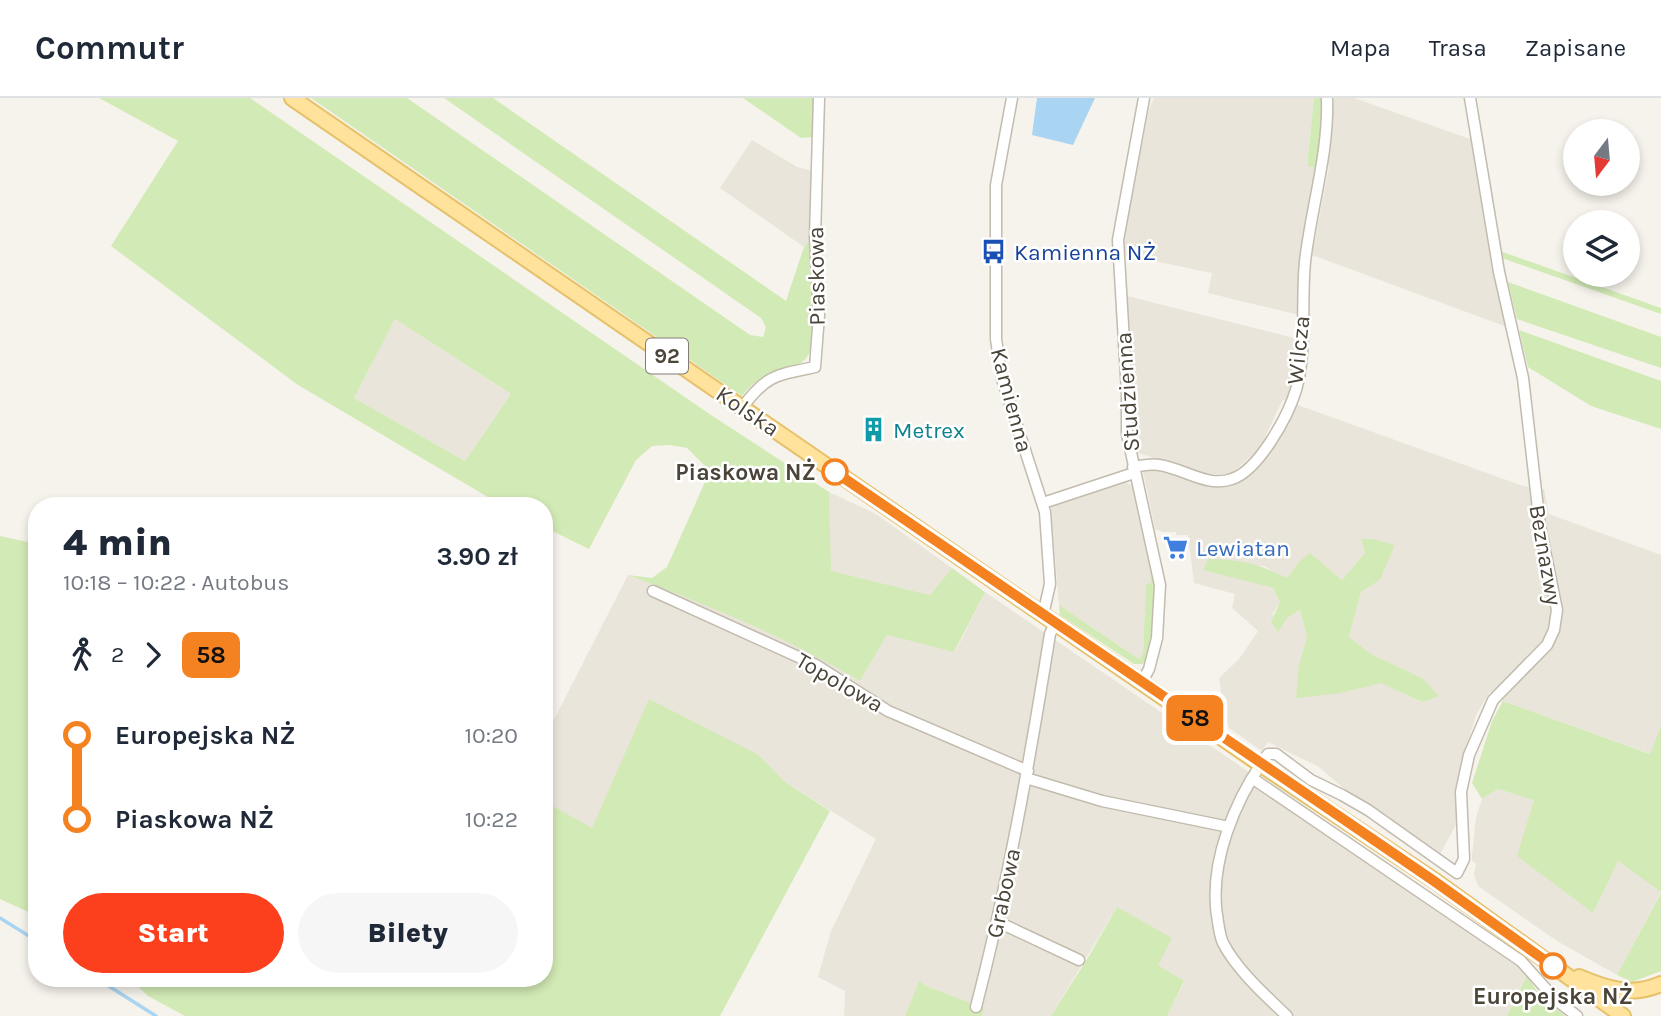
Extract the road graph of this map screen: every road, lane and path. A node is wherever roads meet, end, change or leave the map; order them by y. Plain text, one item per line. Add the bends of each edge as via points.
1 (292, 98) edge
2 (819, 98) edge
3 (1012, 98) edge
4 (1144, 98) edge
5 (1327, 98) edge
6 (1470, 98) edge
7 (742, 408) junction
8 (1134, 470) junction
9 (1042, 503) junction
10 (653, 591) dead end
11 (1049, 619) junction
12 (1142, 682) junction
13 (1260, 764) junction
14 (1027, 774) junction
15 (1252, 778) junction
16 (1229, 827) junction
17 (998, 922) junction
18 (1079, 960) dead end
19 (1553, 966) junction
20 (1661, 984) edge
21 (976, 1007) dead end
22 (1620, 1014) edge
23 (1287, 1016) edge
24 (1577, 1016) edge

1 - 7 main road, Kolska / 92
2 - 7 street, Piaskowa via 815,367 770,378
3 - 9 street, Kamienna via 996,185 996,349
4 - 8 street, Studzienna via 1118,240 1127,434
5 - 8 street, Wilcza via 1322,164 1305,264 1299,373 1272,439 1231,479 1204,479 1159,464
6 - 13 street, Beznazwy via 1499,272 1523,378 1540,526 1557,610 1554,629 1543,650 1493,700 1478,733 1463,778 1464,859 1457,873 1368,810 1311,780 1276,754 1268,754
7 - 11 main road, Kolska / 92
8 - 9 street, Wilcza
8 - 12 street, Studzienna via 1161,597 1153,655
9 - 11 street, Kamienna
10 - 14 street, Topolowa via 816,665 888,710
11 - 12 main road, Kolska / 92
11 - 14 street
12 - 13 main road, Kolska / 92
13 - 15 street
13 - 19 main road, Kolska / 92
14 - 16 street, Topolowa via 1102,801
14 - 17 street, Grabowa
15 - 16 street
15 - 24 street via 1521,961
16 - 23 street via 1215,901 1222,942
17 - 18 street
17 - 21 street, Grabowa
19 - 20 main road via 1619,991
19 - 22 main road, Kolska / 92

